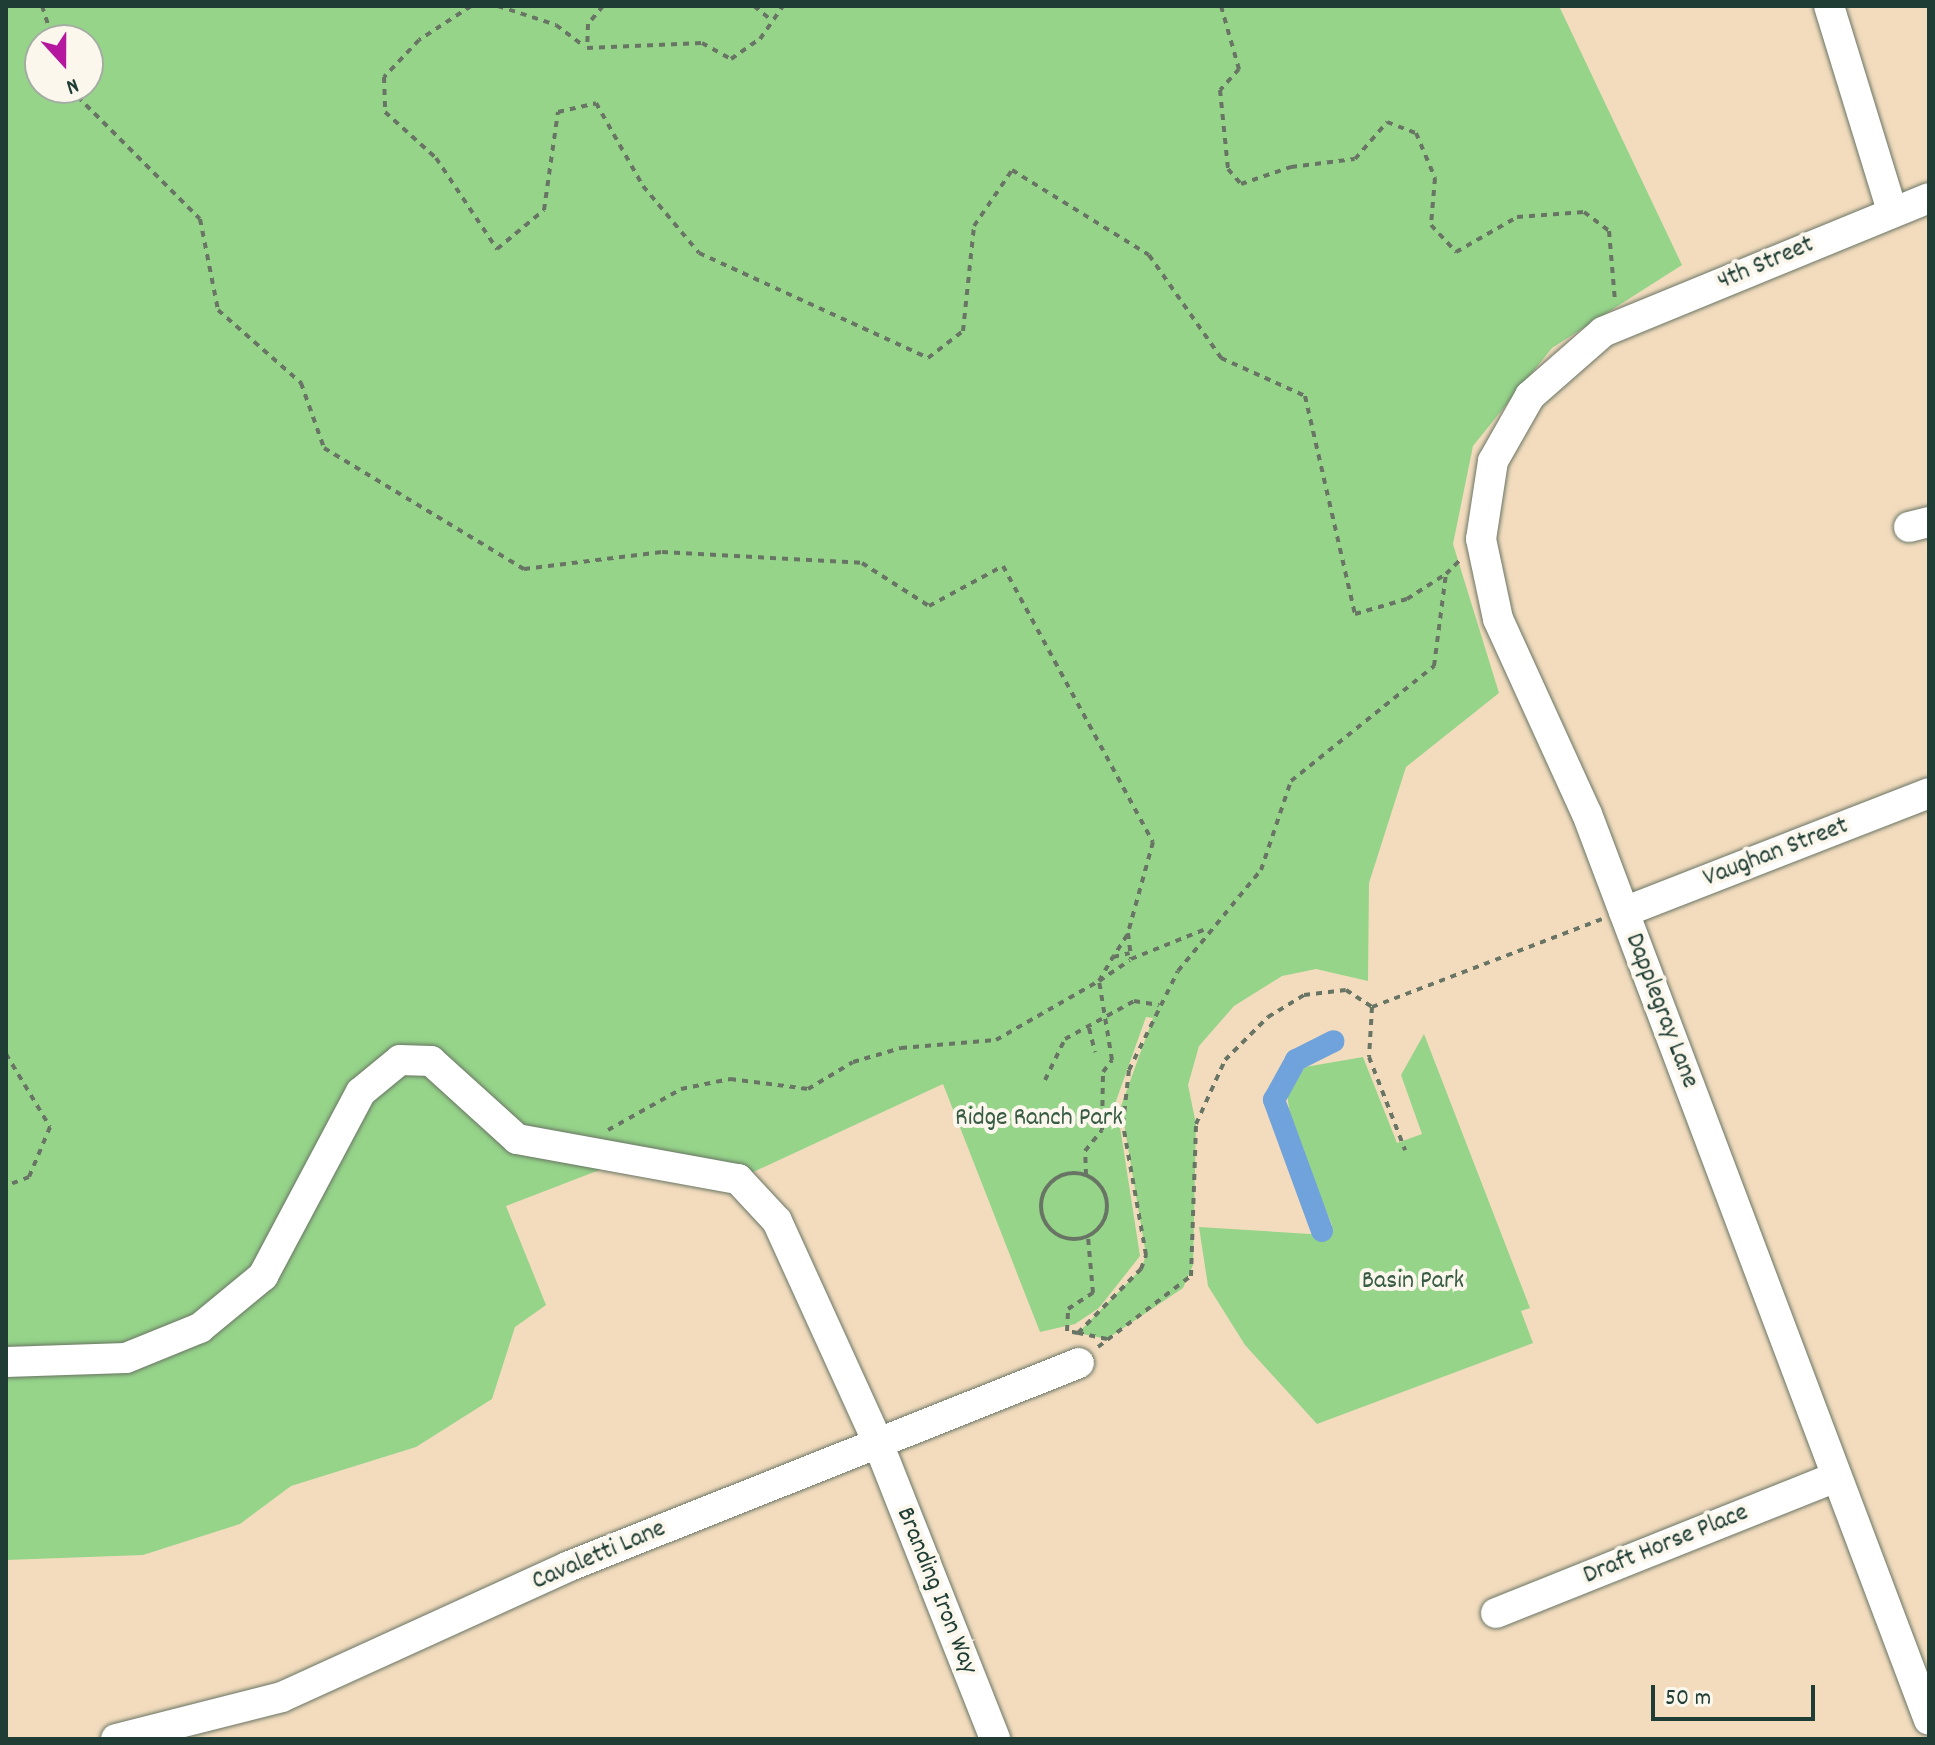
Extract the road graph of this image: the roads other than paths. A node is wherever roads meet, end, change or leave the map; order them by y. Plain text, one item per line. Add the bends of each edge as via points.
1 (1829, 6) edge
2 (1929, 198) edge
3 (1892, 211) junction
4 (1613, 328) joint
5 (1929, 793) edge
6 (1624, 912) junction
7 (6, 1362) edge
8 (1079, 1363) road end
9 (878, 1443) junction
10 (1836, 1477) junction
11 (1496, 1613) dead end
12 (1929, 1720) edge
13 (116, 1739) edge
14 (995, 1739) edge

1 - 3 street
2 - 3 street, 4th Street
3 - 4 street, 4th Street
4 - 6 street, Dapplegray Lane via 1530,396 1493,461 1481,539 1498,619
5 - 6 street, Vaughan Street
6 - 10 street, Dapplegray Lane
7 - 9 street, Branding Iron Way via 126,1358 200,1328 263,1276 361,1092 400,1060 431,1061 517,1139 582,1155 738,1179 777,1221
8 - 9 street, Cavaletti Lane
9 - 13 street, Cavaletti Lane via 567,1567 282,1697
9 - 14 street, Branding Iron Way
10 - 11 street, Draft Horse Place
10 - 12 street, Dapplegray Lane

